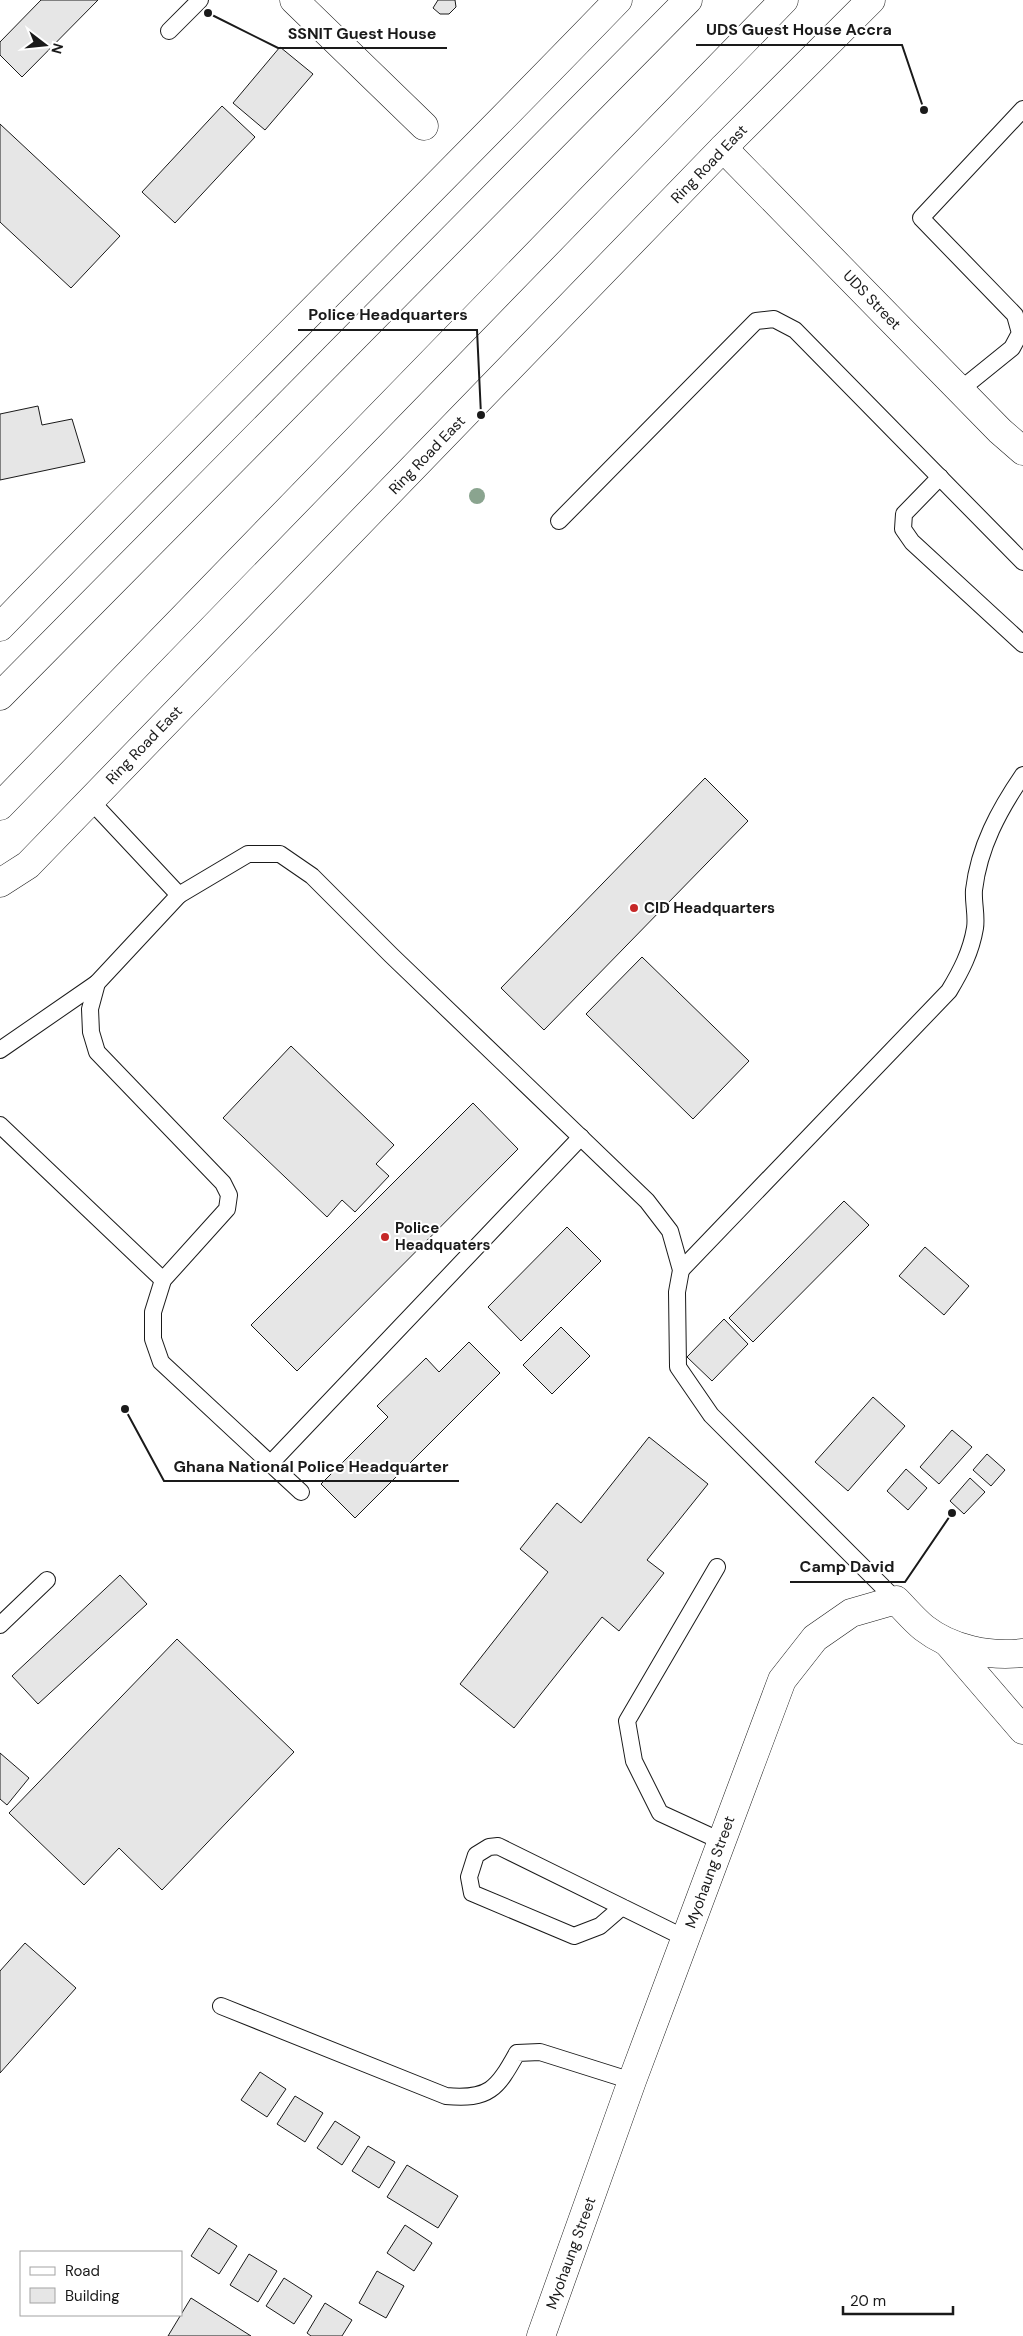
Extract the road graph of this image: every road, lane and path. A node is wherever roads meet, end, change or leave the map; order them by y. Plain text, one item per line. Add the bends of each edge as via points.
1 (200, 0) edge
2 (294, 0) edge
3 (618, 0) edge
4 (688, 0) edge
5 (784, 0) edge
6 (871, 0) edge
7 (169, 31) dead end
8 (1023, 109) edge
9 (424, 126) dead end
10 (723, 148) junction
11 (960, 390) junction
12 (1023, 451) edge
13 (940, 477) junction
14 (559, 521) dead end
15 (1023, 562) edge
16 (0, 627) edge
17 (1023, 644) edge
18 (0, 696) edge
19 (1023, 775) edge
20 (90, 800) junction
21 (0, 806) edge
22 (0, 883) edge
23 (179, 895) junction
24 (97, 983) junction
25 (0, 1050) edge
26 (0, 1126) edge
27 (581, 1137) junction
28 (680, 1270) junction
29 (163, 1280) junction
30 (271, 1463) junction
31 (300, 1492) dead end
32 (717, 1567) dead end
33 (47, 1580) dead end
34 (896, 1600) junction
35 (0, 1624) edge
36 (948, 1643) junction
37 (1023, 1653) edge
38 (1023, 1730) edge
39 (722, 1841) junction
40 (622, 1907) junction
41 (685, 1938) junction
42 (221, 2006) dead end
43 (632, 2080) junction
44 (541, 2336) edge

1 - 7 lane
2 - 9 main road
3 - 16 main road
4 - 18 main road
5 - 21 main road
6 - 10 main road, Ring Road East
8 - 11 lane via 921,218 1015,315 1020,332 1012,348
10 - 11 main road, UDS Street
10 - 20 main road, Ring Road East
11 - 12 main road, UDS Street
13 - 14 lane via 795,330 774,319 756,321
13 - 15 lane
13 - 17 lane via 904,514 902,529 912,542
19 - 28 lane via 1001,808 984,848 974,890 975,927 967,960 949,991
20 - 22 main road, Ring Road East via 28,865
20 - 23 lane
23 - 24 lane
23 - 27 lane via 248,854 280,854 312,876
24 - 25 lane
24 - 29 lane via 90,1009 91,1032 97,1052 223,1183 229,1195 227,1209
26 - 29 lane
27 - 28 lane via 653,1208 670,1232
27 - 30 lane
28 - 34 lane via 677,1292 678,1367 711,1415
29 - 30 lane via 153,1312 153,1339 161,1362
30 - 31 lane
32 - 39 lane via 627,1721 634,1761 660,1813
33 - 35 lane
34 - 36 main road via 923,1627
34 - 39 main road, Myohaung Street via 851,1613 815,1638 782,1680
36 - 37 main road via 978,1652
36 - 38 main road
39 - 41 main road, Myohaung Street
40 - 40 lane via 498,1846 476,1855 469,1876 472,1893 574,1936 600,1926
40 - 41 lane
41 - 43 main road, Myohaung Street
42 - 43 lane via 446,2096 468,2098 492,2090 517,2053 540,2052
43 - 44 main road, Myohaung Street

